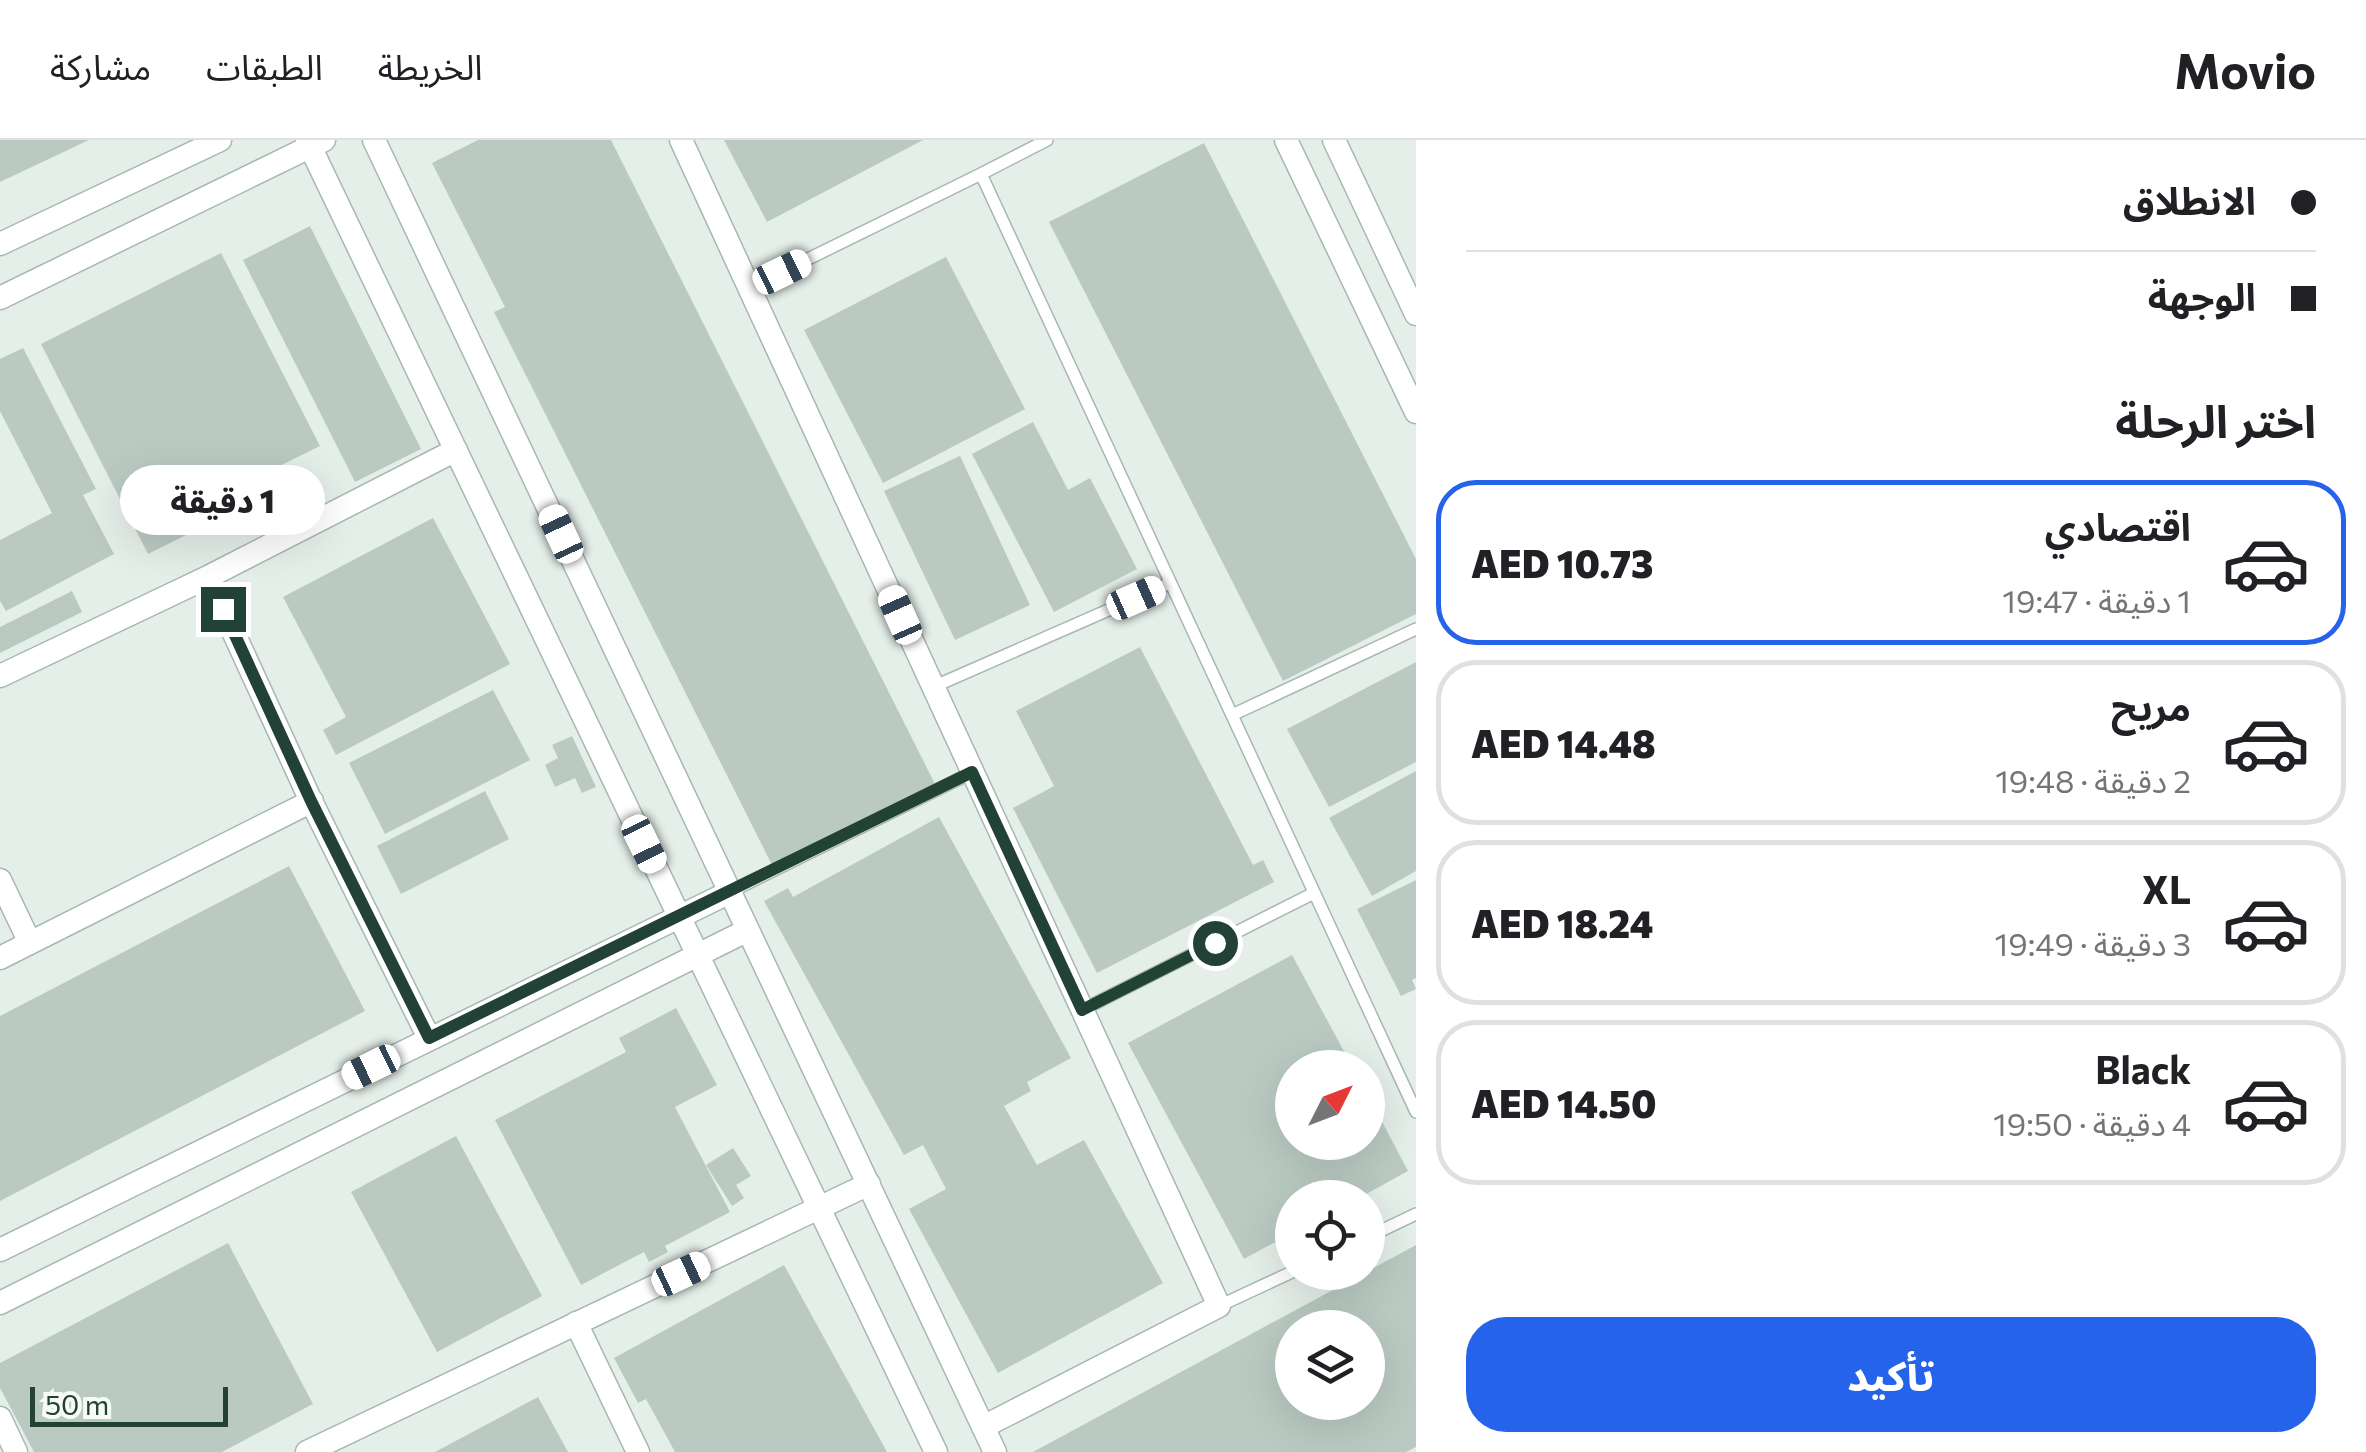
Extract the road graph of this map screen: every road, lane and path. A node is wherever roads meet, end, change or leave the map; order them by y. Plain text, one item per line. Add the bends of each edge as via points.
1 (220, 140) edge
2 (374, 140) edge
3 (681, 140) edge
4 (1047, 140) edge
5 (1286, 140) edge
6 (1334, 140) edge
7 (314, 142) edge
8 (981, 174) junction
9 (0, 244) edge
10 (750, 288) junction
11 (0, 298) edge
12 (1416, 314) edge
13 (1416, 412) edge
14 (456, 450) junction
15 (208, 578) junction
16 (1170, 583) junction
17 (1416, 628) edge
18 (0, 676) edge
19 (933, 687) junction
20 (1232, 715) junction
21 (972, 772) junction
22 (312, 800) junction
23 (0, 880) edge
24 (732, 891) junction
25 (1314, 893) junction
26 (678, 916) junction
27 (748, 930) junction
28 (30, 944) junction
29 (0, 958) edge
30 (698, 958) junction
31 (1082, 1010) junction
32 (429, 1038) junction
33 (1416, 1112) edge
34 (869, 1184) junction
35 (820, 1207) junction
36 (1416, 1214) edge
37 (1385, 1229) edge
38 (0, 1250) edge
39 (1275, 1280) edge
40 (0, 1303) edge
41 (1219, 1306) junction
42 (576, 1324) junction
43 (0, 1418) edge
44 (983, 1427) junction
45 (16, 1452) edge
46 (307, 1452) edge
47 (638, 1452) edge
48 (936, 1452) edge
49 (995, 1452) edge

1 - 9 street
2 - 24 street
3 - 10 street
4 - 8 lane
5 - 13 street
6 - 12 street
7 - 11 street
7 - 14 street
8 - 10 lane
8 - 16 lane
10 - 19 street
14 - 15 street
14 - 26 street
15 - 18 street
15 - 22 street
16 - 19 lane
16 - 20 lane
17 - 20 lane
19 - 21 street
20 - 25 lane
21 - 24 lane
21 - 31 street
22 - 28 street
22 - 32 street
23 - 28 street
24 - 26 street
24 - 27 street
25 - 31 lane
25 - 33 lane
26 - 30 street
26 - 32 street
27 - 30 street
27 - 34 street
28 - 29 street
30 - 35 street
30 - 40 street
31 - 41 street
32 - 38 street
34 - 35 street
34 - 44 street
35 - 42 street
35 - 48 street
36 - 37 lane
39 - 41 lane
41 - 44 street
42 - 46 street
42 - 47 street
43 - 45 street
44 - 49 street

